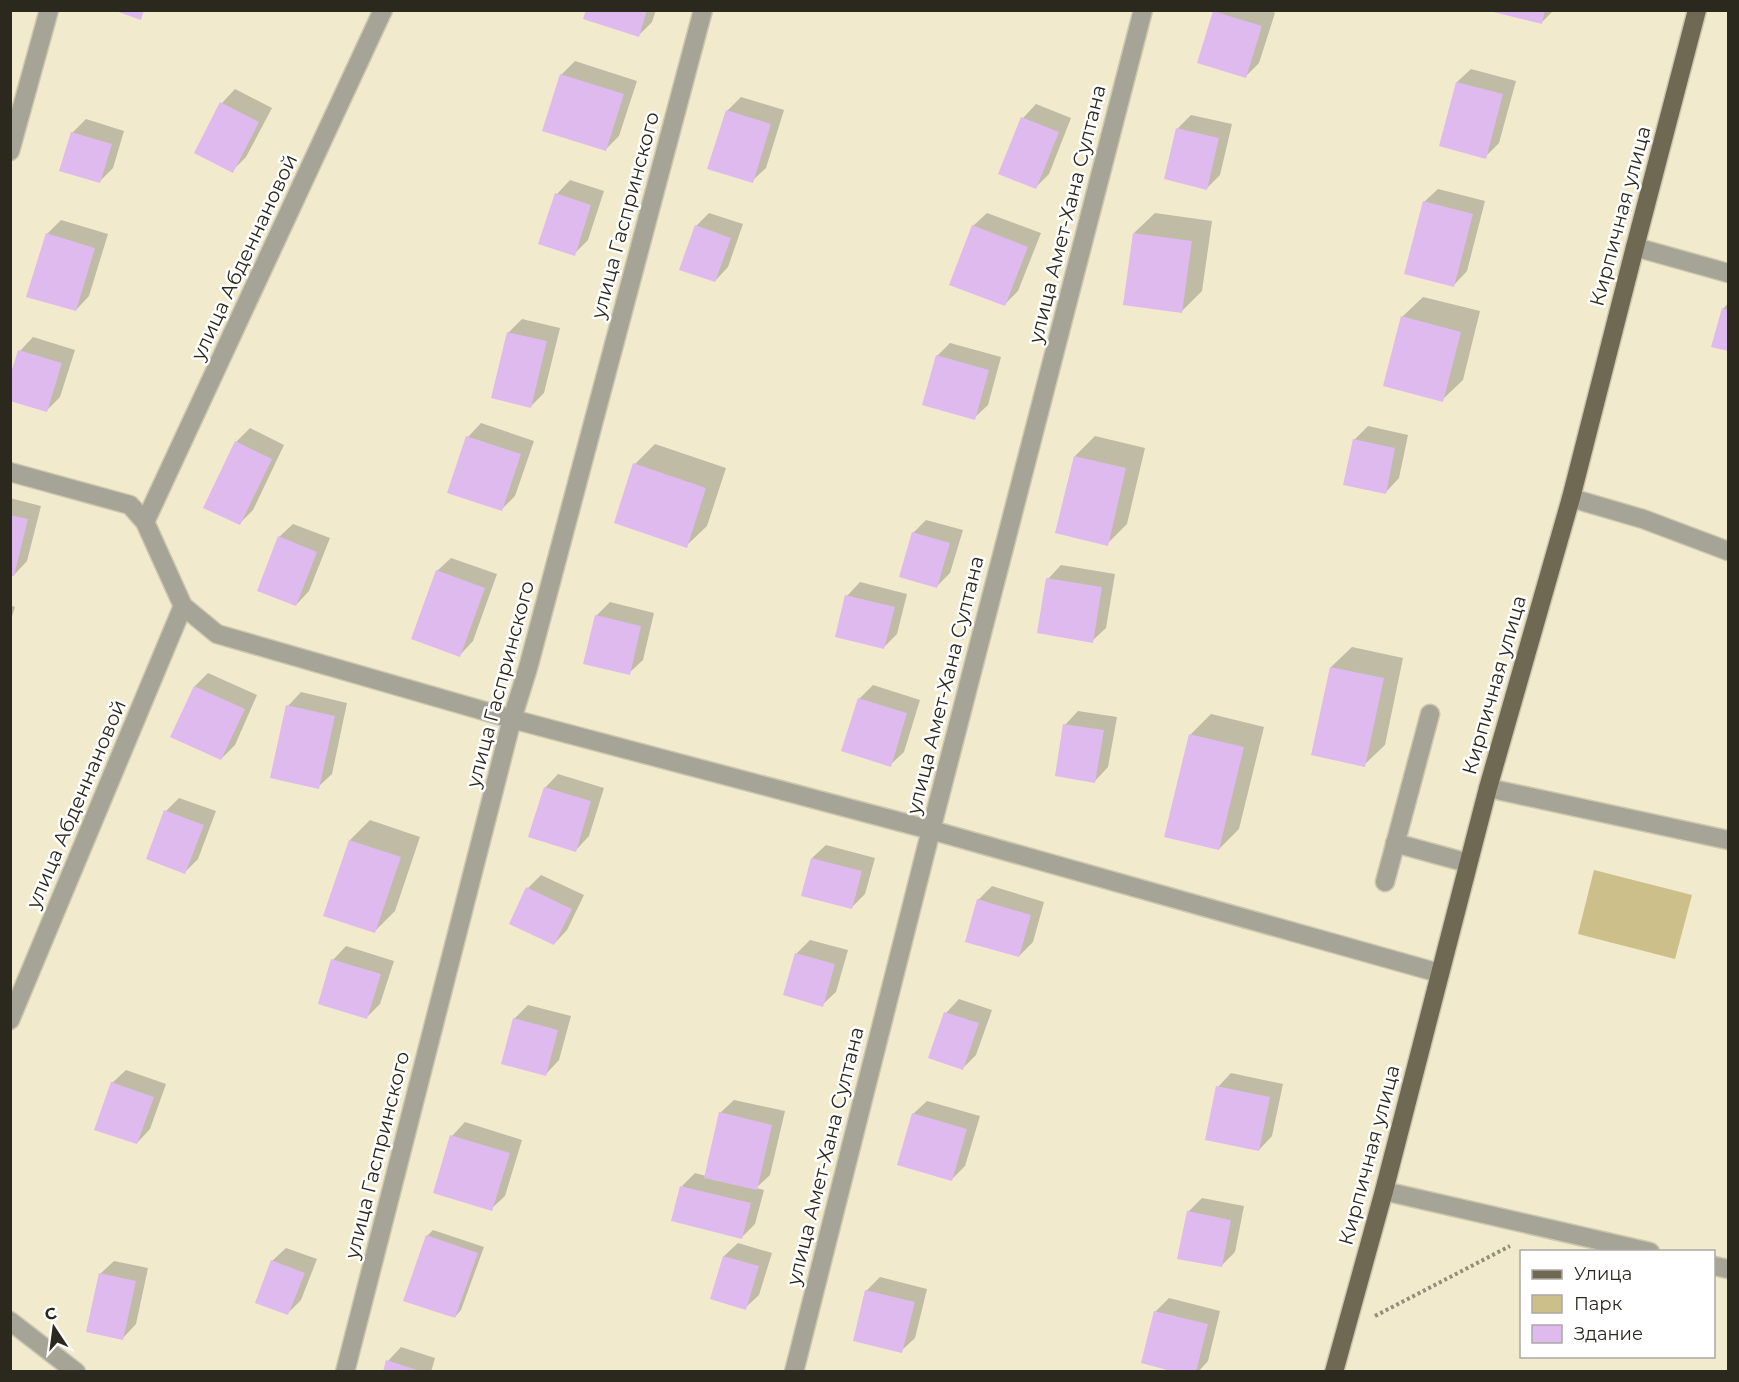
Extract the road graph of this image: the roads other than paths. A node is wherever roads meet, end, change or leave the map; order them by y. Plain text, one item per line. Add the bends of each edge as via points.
1 (49, 10) edge
2 (383, 10) edge
3 (703, 10) edge
4 (1143, 10) edge
5 (1697, 10) edge
6 (10, 151) edge
7 (1635, 247) junction
8 (1728, 273) edge
9 (10, 472) edge
10 (1571, 498) junction
11 (146, 522) junction
12 (1728, 551) edge
13 (183, 606) junction
14 (1430, 714) dead end
15 (512, 719) junction
16 (1488, 789) junction
17 (931, 830) junction
18 (1728, 840) edge
19 (1395, 843) junction
20 (1468, 863) junction
21 (1385, 882) dead end
22 (1439, 973) junction
23 (10, 1020) edge
24 (1384, 1191) junction
25 (1645, 1250) edge
26 (10, 1321) edge
27 (76, 1371) edge
28 (345, 1371) edge
29 (794, 1371) edge
30 (1334, 1371) edge

1 - 6 street
2 - 11 street, улица Абденнановой
3 - 15 street, улица Гаспринского
4 - 17 street, улица Амет-Хана Султана
5 - 7 main road, Кирпичная улица
7 - 8 street
7 - 10 main road, Кирпичная улица
9 - 11 street via 130,505
10 - 12 street via 1643,519
10 - 16 main road, Кирпичная улица
11 - 13 street
13 - 15 street via 217,634
13 - 23 street, улица Абденнановой
14 - 19 street
15 - 17 street
15 - 28 street, улица Гаспринского
16 - 18 street
16 - 20 main road, Кирпичная улица
17 - 22 street
17 - 29 street, улица Амет-Хана Султана
19 - 20 street
19 - 21 street
20 - 22 main road, Кирпичная улица
22 - 24 main road, Кирпичная улица
24 - 25 street
24 - 30 main road, Кирпичная улица
26 - 27 street

